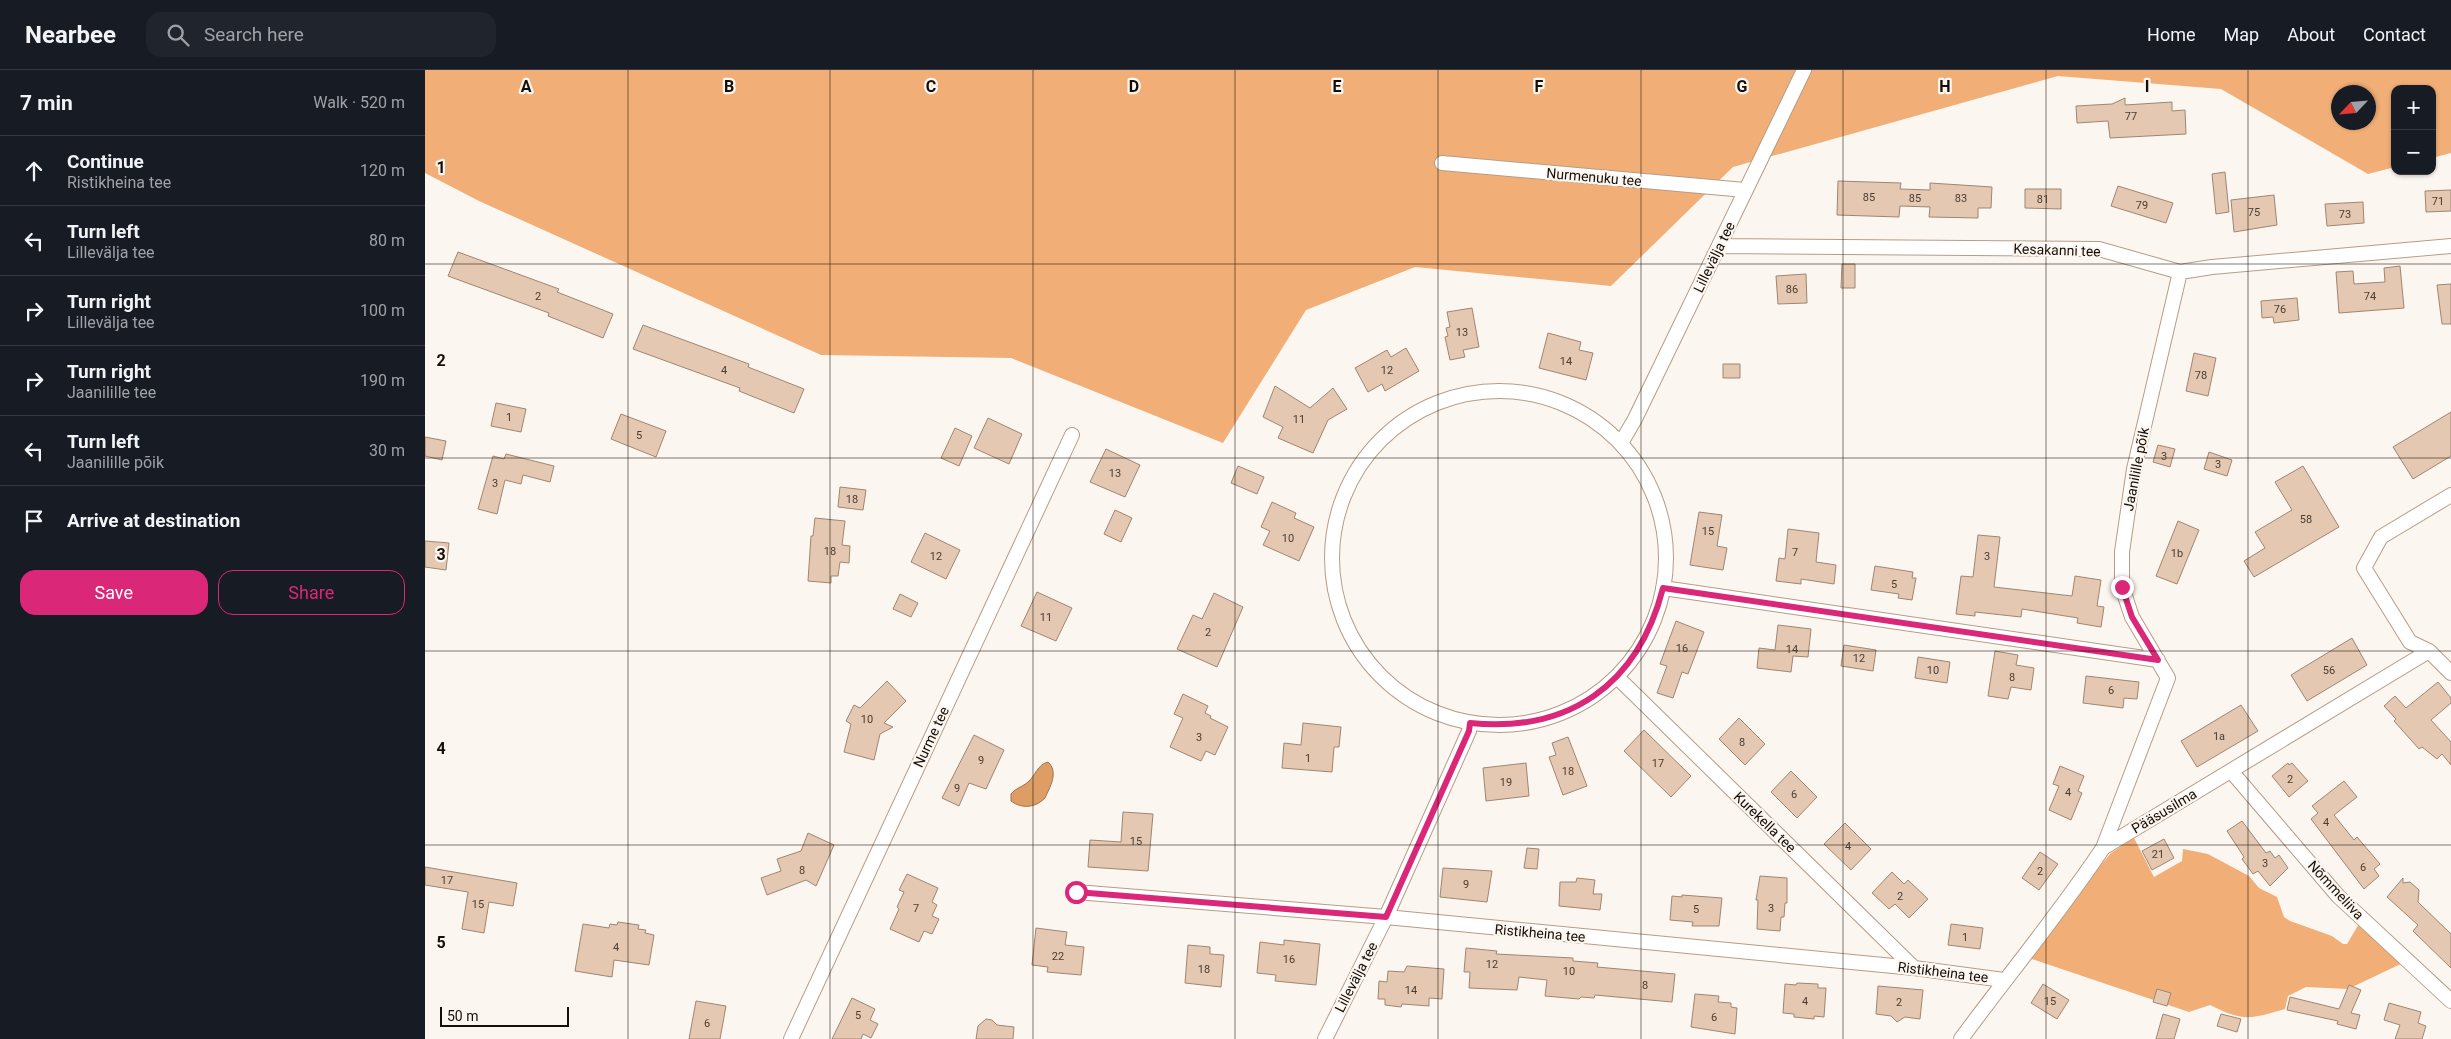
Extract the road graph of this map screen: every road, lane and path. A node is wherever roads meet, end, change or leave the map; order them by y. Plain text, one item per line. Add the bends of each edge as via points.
1 (1804, 70) edge
2 (1442, 163) dead end
3 (1745, 190) junction
4 (1719, 246) junction
5 (2451, 246) edge
6 (2180, 272) junction
7 (1072, 436) dead end
8 (1621, 443) junction
9 (2451, 495) edge
10 (1663, 588) junction
11 (2429, 651) junction
12 (2158, 660) junction
13 (2451, 673) edge
14 (1617, 677) junction
15 (1470, 723) junction
16 (2231, 771) junction
17 (2103, 848) junction
18 (1076, 892) dead end
19 (1386, 917) junction
20 (1915, 968) junction
21 (2004, 980) junction
22 (2451, 1001) edge
23 (791, 1039) edge
24 (1325, 1039) edge
25 (1961, 1039) edge

1 - 3 street, Lillevälja tee
2 - 3 street, Nurmenuku tee
3 - 4 street, Lillevälja tee
4 - 6 street, Kesakanni tee via 2099,249
4 - 8 street, Lillevälja tee
5 - 6 street, Kesakanni tee
6 - 12 street, Jaanilille põik via 2134,469 2122,552 2122,587 2132,617
7 - 23 street, Nurme tee
8 - 10 street via 1646,479 1660,514 1666,550
8 - 15 street via 1575,409 1546,398 1515,391 1483,391 1453,397 1403,421 1373,447 1355,473 1341,502 1332,566 1337,598 1348,629 1364,657 1386,681 1411,700 1439,714
9 - 11 street via 2381,537 2364,568 2410,642
10 - 12 street
10 - 14 street via 1647,636
11 - 13 street
11 - 16 street, Pääsusilma
12 - 17 street, Jaanilille põik via 2168,678
14 - 15 street via 1581,703 1549,718 1505,725
14 - 20 street, Kurekella tee
15 - 19 street, Lillevälja tee
16 - 17 street, Pääsusilma
16 - 22 street, Nõmmeliiva via 2338,896
17 - 21 street, Pääsusilma via 2072,895
18 - 19 street, Ristikheina tee
19 - 20 street, Ristikheina tee
19 - 24 street, Lillevälja tee
20 - 21 street, Ristikheina tee
21 - 25 street, Pääsusilma

